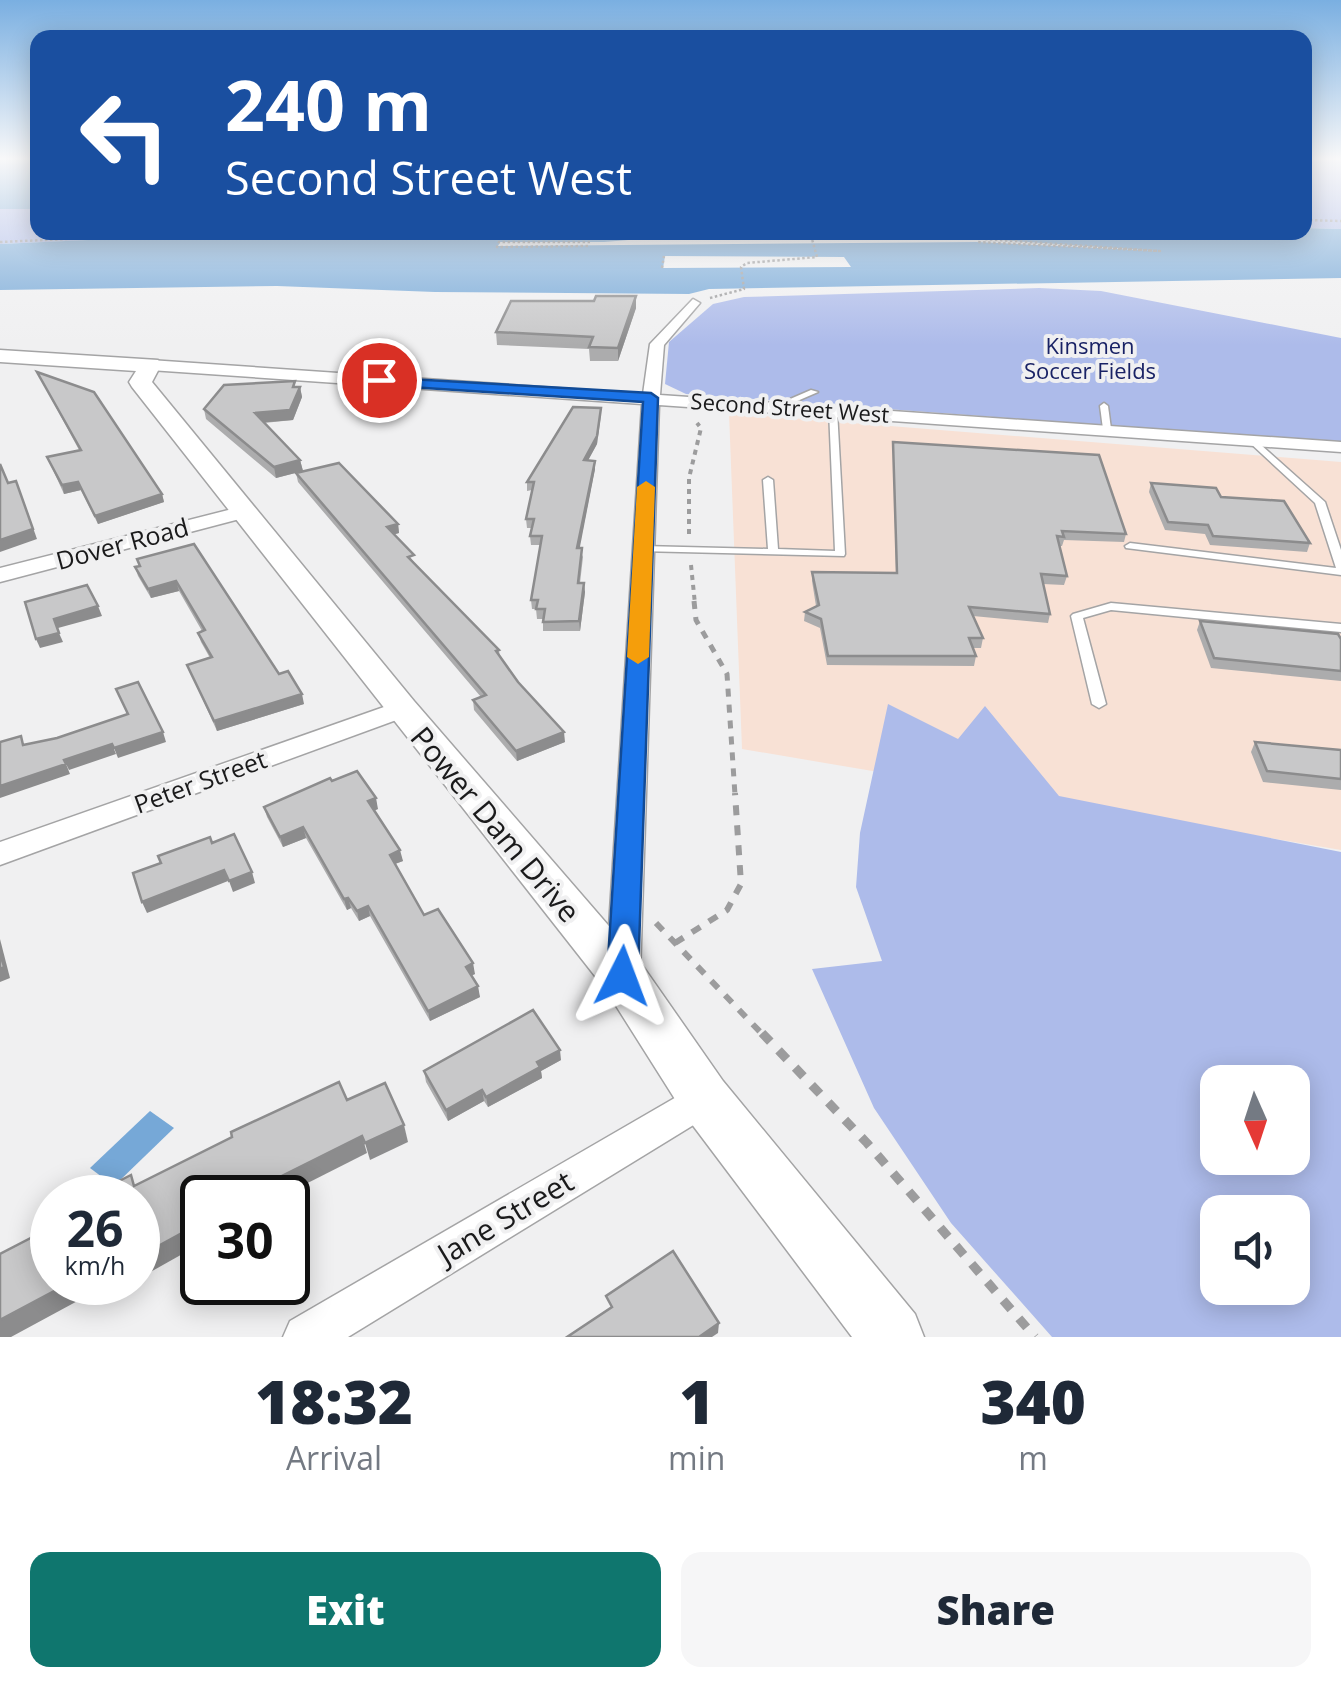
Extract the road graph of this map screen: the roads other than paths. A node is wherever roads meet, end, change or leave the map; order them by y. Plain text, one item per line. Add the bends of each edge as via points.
1 (692, 303) road end
2 (0, 356) edge
3 (150, 366) junction
4 (814, 392) dead end
5 (778, 406) junction
6 (1104, 406) dead end
7 (650, 408) junction
8 (834, 410) junction
9 (1107, 429) junction
10 (1252, 440) junction
11 (1341, 447) edge
12 (768, 480) dead end
13 (244, 512) junction
14 (1130, 546) dead end
15 (643, 549) junction
16 (773, 550) junction
17 (1341, 569) edge
18 (0, 575) edge
19 (1341, 628) edge
20 (1099, 704) dead end
21 (401, 709) junction
22 (0, 854) edge
23 (622, 976) junction
24 (704, 1098) junction
25 (306, 1337) edge
26 (892, 1337) edge

1 - 7 street via 658,344
2 - 3 main road, Second Street West
3 - 7 street, Second Street West
3 - 13 main road, Power Dam Drive via 140,382
4 - 5 lane
5 - 7 street, Second Street West
5 - 8 street, Second Street West
6 - 9 lane
7 - 15 street
8 - 9 street, Second Street West
8 - 16 lane via 840,554
9 - 10 street, Second Street West
10 - 11 street, Second Street West
10 - 17 lane via 1320,502
12 - 16 lane
13 - 18 street, Dover Road
13 - 21 main road, Power Dam Drive
14 - 17 lane
15 - 16 lane
15 - 23 street
19 - 20 lane via 1112,606 1077,616
21 - 22 street, Peter Street
21 - 23 main road, Power Dam Drive
23 - 24 main road, Power Dam Drive
24 - 25 street, Jane Street
24 - 26 main road, Power Dam Drive

